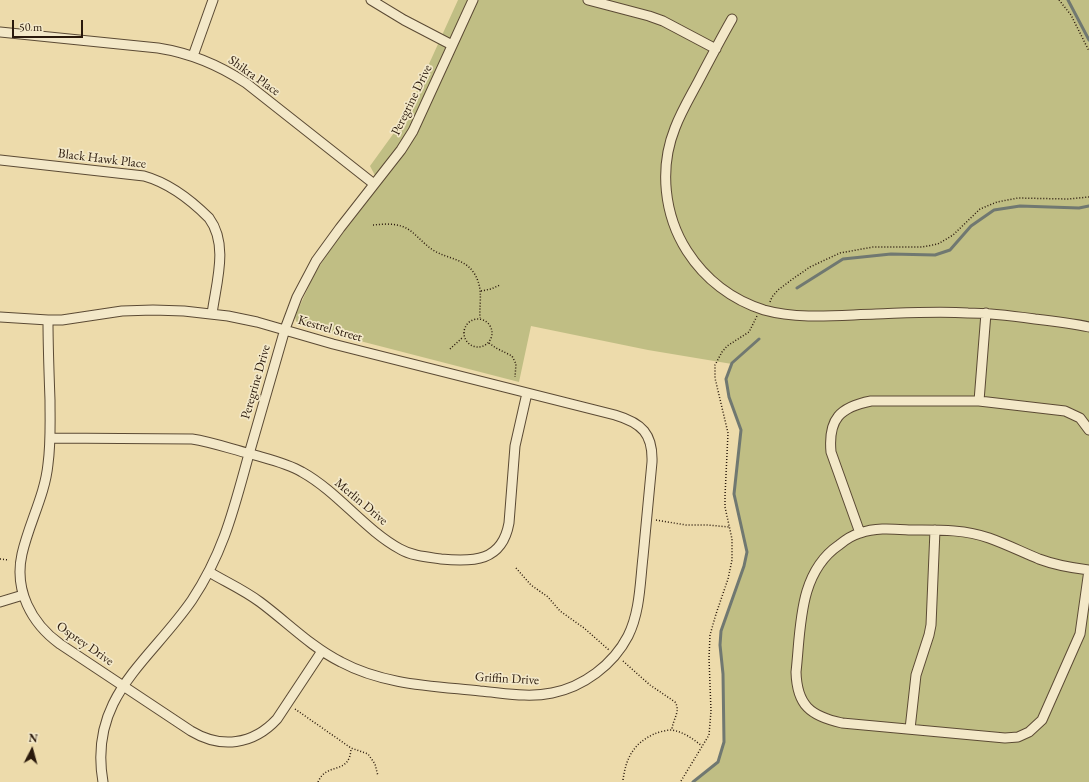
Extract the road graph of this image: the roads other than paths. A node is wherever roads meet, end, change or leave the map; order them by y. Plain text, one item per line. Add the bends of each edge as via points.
1 (213, 0) edge
2 (371, 0) edge
3 (472, 0) edge
4 (588, 0) edge
5 (732, 19) dead end
6 (0, 32) edge
7 (452, 45) junction
8 (716, 49) junction
9 (193, 56) junction
10 (0, 160) edge
11 (374, 184) junction
12 (986, 313) junction
13 (212, 314) junction
14 (0, 317) edge
15 (48, 320) junction
16 (1089, 327) edge
17 (285, 330) junction
18 (527, 393) junction
19 (979, 400) junction
20 (644, 430) joint
21 (1089, 430) edge
22 (50, 438) junction
23 (249, 454) junction
24 (935, 530) junction
25 (860, 533) junction
26 (1089, 570) edge
27 (209, 572) junction
28 (23, 595) junction
29 (0, 602) edge
30 (322, 651) junction
31 (122, 686) junction
32 (910, 729) junction
33 (103, 782) edge

1 - 9 street
2 - 7 street
3 - 7 street, Peregrine Drive
4 - 8 street via 663,21
5 - 8 street
6 - 9 street, Shikra Place via 158,48
7 - 11 street, Peregrine Drive via 413,131
8 - 12 street via 674,130 668,153 666,177 668,202 678,235 691,257 708,277 740,300 764,310 787,314
9 - 11 street, Shikra Place via 246,83
10 - 13 street, Black Hawk Place via 144,176 175,190 209,218 218,238 220,257
11 - 17 street, Peregrine Drive via 316,260 297,297
12 - 16 street
12 - 19 street
13 - 15 street, Kestrel Street via 138,310
13 - 17 street, Kestrel Street
14 - 15 street, Kestrel Street
15 - 22 street, Osprey Drive
17 - 18 street, Kestrel Street
17 - 23 street, Peregrine Drive
18 - 20 street, Kestrel Street via 623,417
18 - 23 street, Merlin Drive via 515,446 506,535 494,551 476,560 426,557 401,550 306,474 284,464
19 - 21 street via 1064,411 1080,418
19 - 25 street via 871,401 859,403 840,415 831,432 831,452
20 - 30 street, Griffin Drive via 650,442 652,462 637,610 632,628 622,647 591,677 572,687 551,693 513,694 386,680 350,667
22 - 23 street, Merlin Drive via 192,439
22 - 28 street, Osprey Drive via 44,486 22,556 20,573
23 - 27 street, Peregrine Drive via 230,523
24 - 25 street via 886,529
24 - 26 street via 974,533 1057,565
24 - 32 street via 930,635 916,675
25 - 32 street via 832,550 821,561 806,590 796,685 800,698 807,707 830,720
26 - 32 street via 1080,634 1042,720 1036,727 1018,737 1005,738
27 - 30 street, Griffin Drive via 252,596
27 - 31 street, Peregrine Drive via 177,620
28 - 29 street
28 - 31 street, Osprey Drive via 45,632
30 - 31 street, Osprey Drive via 272,725 252,738 234,742 216,741 200,736
31 - 33 street, Peregrine Drive via 111,706 104,728 100,758

